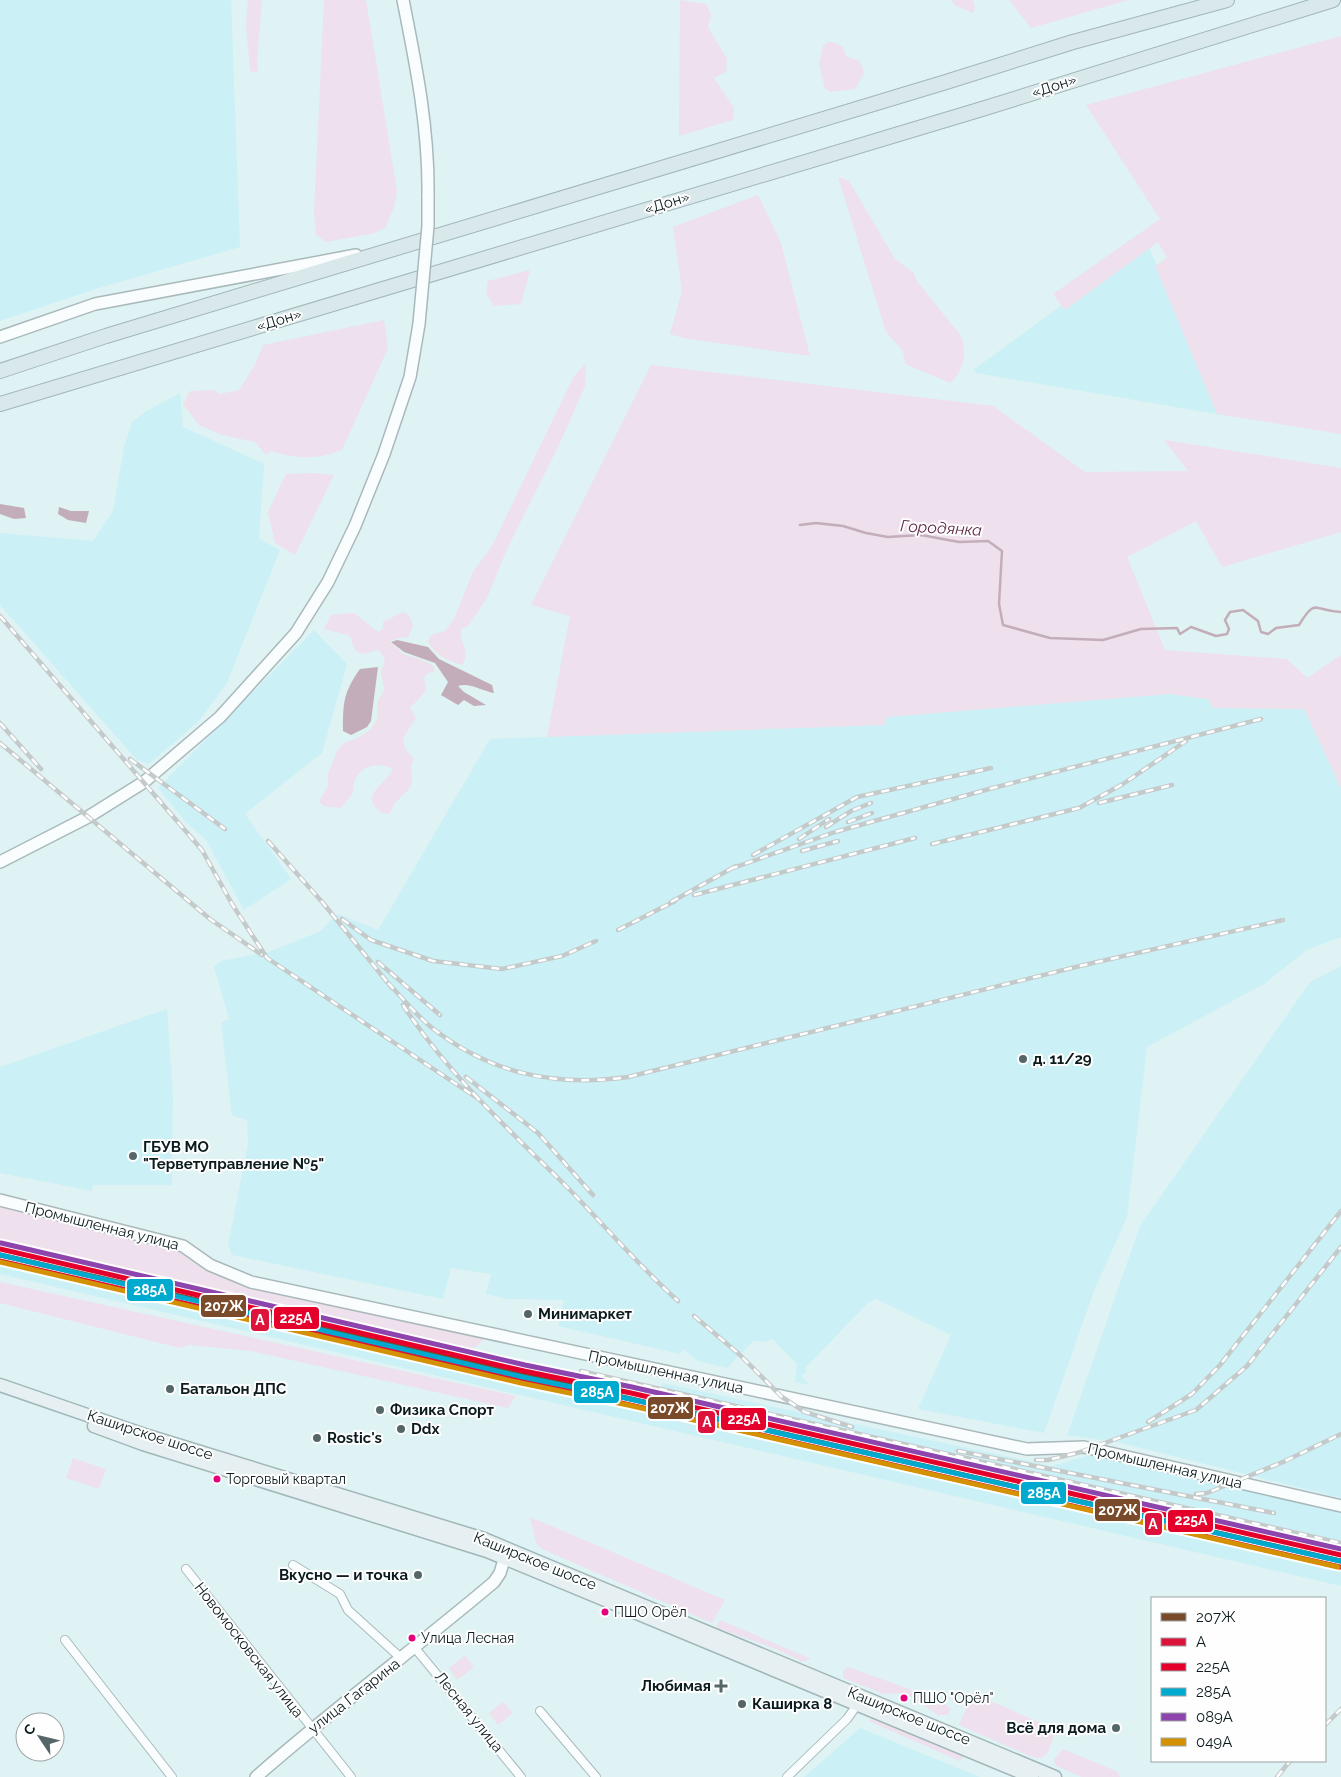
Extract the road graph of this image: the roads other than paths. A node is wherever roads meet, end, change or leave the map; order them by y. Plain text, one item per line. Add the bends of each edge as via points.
1 (402, 0) edge
2 (1227, 0) edge
3 (1333, 0) edge
4 (405, 246) junction
5 (0, 337) edge
6 (0, 371) edge
7 (0, 404) edge
8 (0, 862) edge
9 (0, 1200) edge
10 (0, 1385) edge
11 (0, 1393) edge
12 (1341, 1506) edge
13 (506, 1553) junction
14 (293, 1565) dead end
15 (186, 1569) dead end
16 (65, 1640) dead end
17 (415, 1648) junction
18 (402, 1659) junction
19 (857, 1705) junction
20 (540, 1711) dead end
21 (312, 1729) junction
22 (172, 1777) edge
23 (256, 1777) edge
24 (351, 1777) edge
25 (521, 1777) edge
26 (596, 1777) edge
27 (787, 1777) edge
28 (1032, 1777) edge
29 (1055, 1777) edge

1 - 8 street, bridge via 425,121 428,226 419,324 410,377 356,526 328,582 301,625 220,717 144,782 88,817
2 - 4 highway via 1073,42
3 - 7 highway, «Дон»
4 - 5 street via 95,304
4 - 6 highway
9 - 12 street, Промышленная улица via 183,1246 210,1265 251,1282 1027,1449 1084,1447
10 - 13 main road, Каширское шоссе via 148,1436 428,1520
11 - 13 main road, Каширское шоссе via 143,1444
13 - 17 street, улица Гагарина via 495,1580
13 - 19 main road, Каширское шоссе
13 - 29 main road, Каширское шоссе
14 - 18 street via 340,1594 348,1610
15 - 21 street, Новомосковская улица
16 - 22 street
17 - 18 street, улица Гагарина
17 - 25 street, Лесная улица
18 - 21 street, улица Гагарина
19 - 27 street via 832,1735
19 - 28 main road, Каширское шоссе
20 - 26 street
21 - 23 street, улица Гагарина
21 - 24 street, Новомосковская улица

